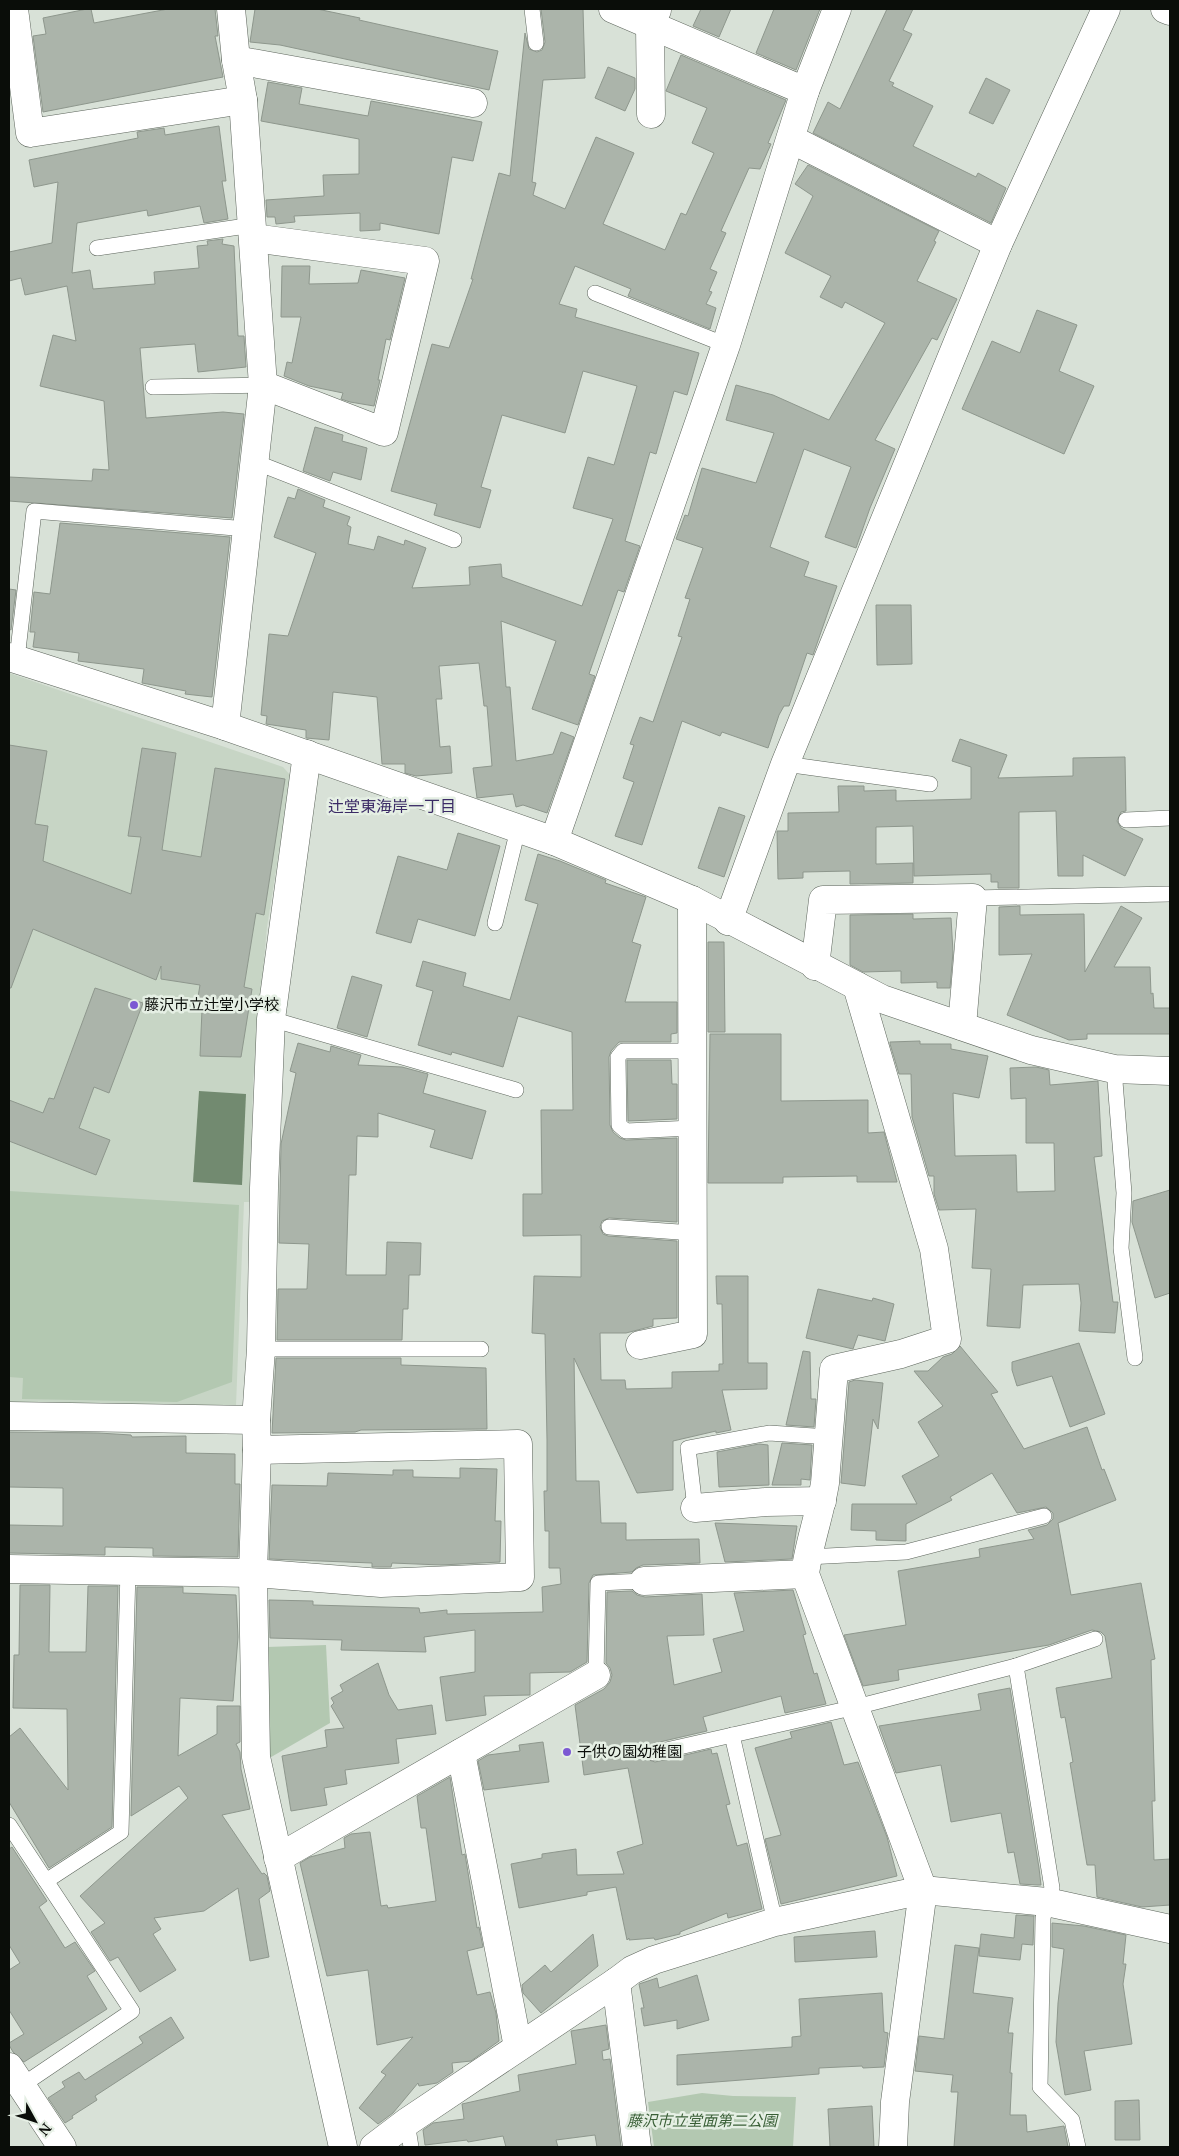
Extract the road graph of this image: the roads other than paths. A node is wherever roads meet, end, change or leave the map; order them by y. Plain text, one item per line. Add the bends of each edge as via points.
1 (14, 9) edge
2 (231, 9) edge
3 (532, 9) edge
4 (612, 9) edge
5 (837, 9) edge
6 (1106, 9) edge
7 (1166, 9) edge
8 (1170, 11) edge
9 (654, 17) edge
10 (536, 42) dead end
11 (236, 60) junction
12 (805, 90) junction
13 (243, 100) junction
14 (474, 104) dead end
15 (651, 114) dead end
16 (791, 139) junction
17 (253, 231) junction
18 (998, 244) junction
19 (96, 248) dead end
20 (595, 293) dead end
21 (726, 345) junction
22 (263, 385) junction
23 (153, 387) dead end
24 (255, 462) junction
25 (247, 529) junction
26 (454, 540) dead end
27 (13, 658) edge
28 (225, 726) junction
29 (307, 754) junction
30 (785, 764) junction
31 (930, 784) dead end
32 (1170, 818) edge
33 (1126, 820) dead end
34 (518, 828) junction
35 (554, 841) junction
36 (1170, 894) edge
37 (973, 898) junction
38 (692, 900) junction
39 (728, 921) junction
40 (494, 923) dead end
41 (815, 966) junction
42 (857, 986) junction
43 (271, 1019) junction
44 (962, 1026) junction
45 (692, 1051) junction
46 (1114, 1069) junction
47 (1170, 1071) edge
48 (516, 1090) dead end
49 (693, 1128) junction
50 (610, 1227) dead end
51 (693, 1233) junction
52 (640, 1344) dead end
53 (261, 1349) junction
54 (481, 1349) dead end
55 (1135, 1358) dead end
56 (9, 1416) edge
57 (256, 1420) junction
58 (829, 1437) junction
59 (257, 1450) junction
60 (822, 1501) junction
61 (695, 1508) joint
62 (1044, 1516) dead end
63 (806, 1566) junction
64 (9, 1569) edge
65 (128, 1570) junction
66 (254, 1574) junction
67 (644, 1581) joint
68 (1095, 1639) dead end
69 (1016, 1666) junction
70 (596, 1675) joint
71 (856, 1706) junction
72 (732, 1735) junction
73 (461, 1753) junction
74 (653, 1753) dead end
75 (9, 1825) edge
76 (278, 1858) junction
77 (46, 1881) junction
78 (923, 1890) junction
79 (1047, 1902) junction
80 (775, 1922) junction
81 (1170, 1929) edge
82 (616, 1982) junction
83 (518, 2047) junction
84 (15, 2076) edge
85 (409, 2134) edge
86 (62, 2147) edge
87 (343, 2147) edge
88 (374, 2147) edge
89 (638, 2147) edge
90 (893, 2147) edge
91 (1078, 2147) edge

1 - 13 street via 30,133
2 - 11 street
3 - 10 lane
4 - 9 street
5 - 12 street
6 - 18 street
7 - 8 street
9 - 12 street
9 - 15 street
11 - 13 street
11 - 14 street
12 - 16 street
13 - 17 street
16 - 18 street
16 - 21 street
17 - 19 lane
17 - 22 street
17 - 22 street via 425,261 384,432
18 - 30 street
20 - 21 lane
21 - 35 street
22 - 23 lane
22 - 24 street
24 - 25 street
24 - 26 lane
25 - 27 lane via 34,511
25 - 28 street
27 - 28 street
28 - 29 street
29 - 34 street
29 - 43 street
30 - 31 lane
30 - 39 street
32 - 33 lane
34 - 35 street
34 - 40 lane
35 - 38 street
36 - 37 lane
37 - 41 street via 823,900
37 - 44 street
38 - 39 street
38 - 45 street
39 - 41 street
41 - 42 street
42 - 44 street via 882,999
42 - 58 street via 934,1249 947,1339 901,1354 834,1369
43 - 48 lane
43 - 53 street
44 - 46 street via 1031,1050
45 - 49 street
45 - 49 lane via 623,1051 618,1057 619,1125 626,1131
46 - 47 street
46 - 55 lane via 1124,1192 1121,1248
49 - 51 street
50 - 51 lane
51 - 52 street via 693,1334
53 - 54 lane
53 - 57 street
56 - 57 street
57 - 59 street
58 - 60 street
58 - 61 lane via 769,1433 688,1448
59 - 66 street
59 - 66 street via 518,1444 520,1577 381,1583
60 - 61 street
60 - 63 street
62 - 63 lane via 906,1552
63 - 67 street
63 - 71 street
64 - 65 street
65 - 66 street
65 - 77 lane via 121,1832
66 - 76 street via 256,1757
67 - 70 lane via 598,1583
68 - 69 lane
69 - 71 lane
69 - 79 lane via 1052,1888
70 - 73 street
71 - 72 lane
71 - 78 street
72 - 74 lane
72 - 80 lane
73 - 76 street
73 - 83 street
75 - 77 lane
76 - 87 street
77 - 84 lane via 132,2011
78 - 79 street
78 - 80 street
78 - 90 street via 895,2102
79 - 81 street
79 - 91 lane via 1043,1918 1040,2086 1072,2120
80 - 82 street via 654,1960
82 - 83 street
82 - 89 street
83 - 85 street
84 - 86 street
85 - 88 street

